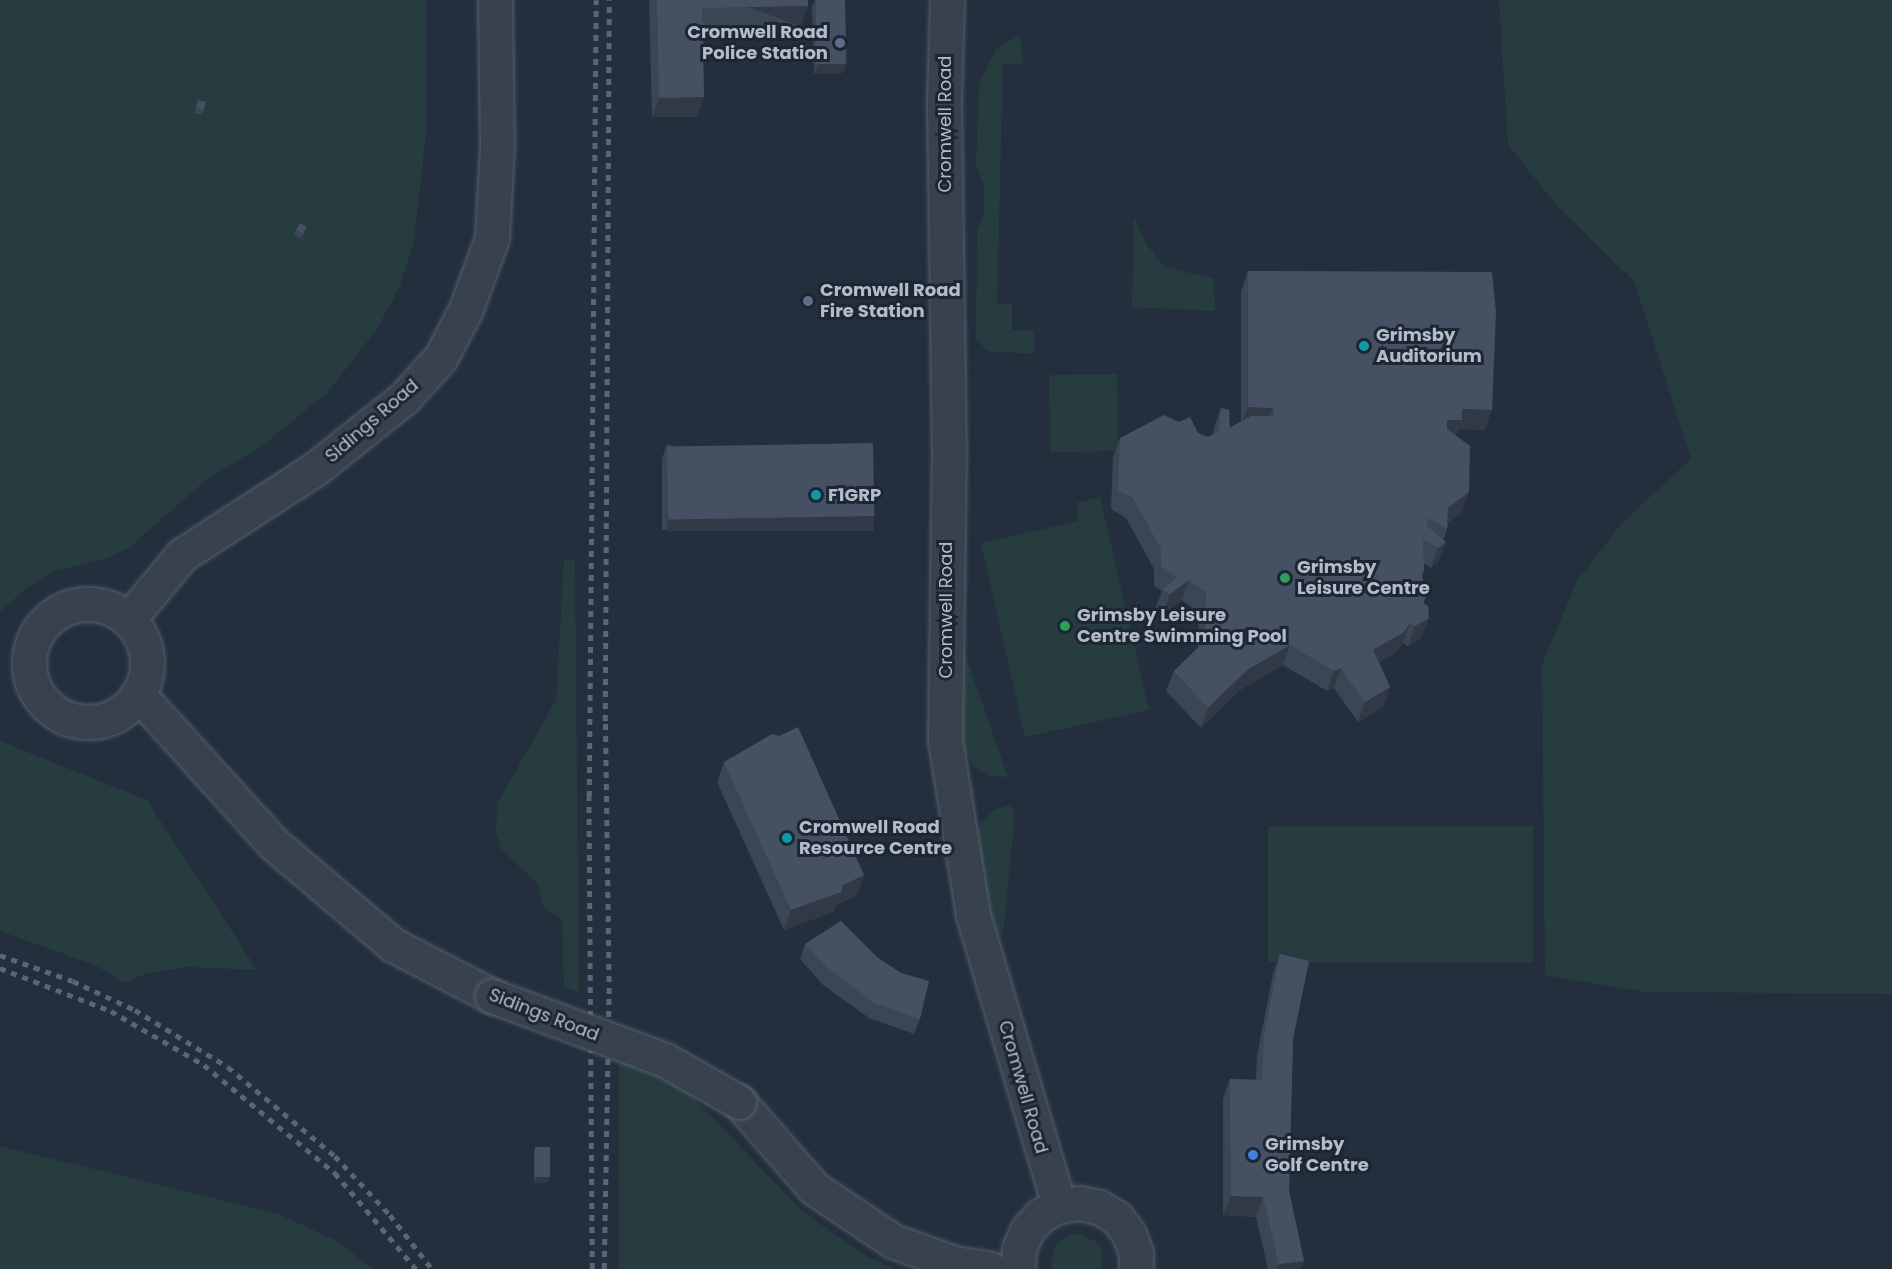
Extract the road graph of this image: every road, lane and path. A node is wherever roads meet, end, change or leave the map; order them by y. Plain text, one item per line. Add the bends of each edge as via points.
1 (495, 0) edge
2 (947, 0) edge
3 (128, 620) junction
4 (138, 694) junction
5 (1059, 1206) junction
6 (991, 1269) edge
7 (1018, 1269) edge
8 (1136, 1269) edge

1 - 3 street, Sidings Road via 497,146 492,238 466,309 441,357 404,398 315,469 182,555
2 - 5 street, Cromwell Road via 944,102 949,448 945,740 973,915
3 - 4 street via 140,635 146,655 146,675
3 - 4 street via 111,609 91,604 59,611 43,624 30,648 29,669 44,702 60,715 86,722 106,719 124,710
4 - 6 street, Sidings Road, bridge via 274,844 393,945 492,996 665,1060 739,1102 814,1188 893,1241 954,1263
5 - 7 street via 1041,1215 1027,1230 1019,1249
5 - 8 street via 1089,1205 1117,1218 1130,1234

